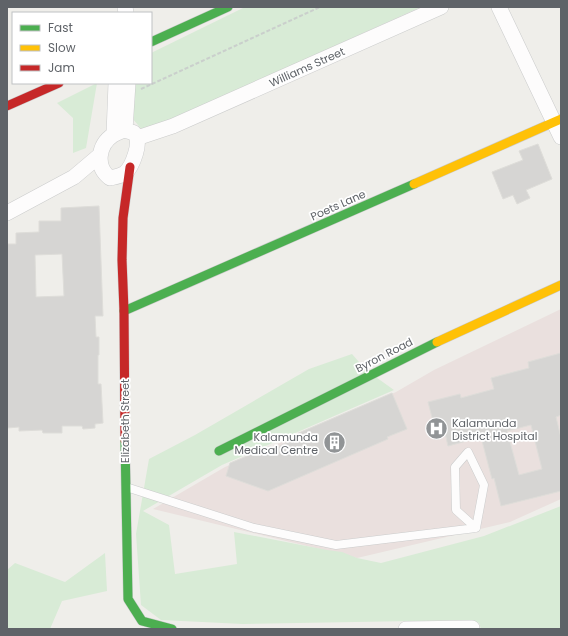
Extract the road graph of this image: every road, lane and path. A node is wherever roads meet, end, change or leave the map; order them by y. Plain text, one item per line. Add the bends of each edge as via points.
1 (228, 7) edge
2 (320, 7) edge
3 (441, 7) edge
4 (499, 7) edge
5 (152, 42) edge
6 (152, 83) edge
7 (57, 84) edge
8 (150, 84) edge
9 (124, 86) edge
10 (7, 106) edge
11 (558, 121) edge
12 (561, 137) edge
13 (128, 138) junction
14 (100, 155) junction
15 (130, 167) junction
16 (107, 175) junction
17 (74, 177) junction
18 (7, 213) edge
19 (123, 218) junction
20 (561, 285) edge
21 (124, 312) junction
22 (219, 451) dead end
23 (125, 487) junction
24 (476, 528) junction
25 (472, 628) dead end
26 (172, 629) edge
27 (406, 629) edge

1 - 5 street
2 - 6 path
3 - 13 street, Williams Street via 173,126 161,138 145,147
4 - 11 street
7 - 10 street
8 - 9 path via 135,91
9 - 13 street
11 - 12 street
11 - 21 street, Poets Lane
13 - 14 street via 103,146
13 - 15 street
14 - 16 street, Elizabeth Street via 100,165
14 - 17 street
15 - 16 street via 124,174
15 - 19 street, Elizabeth Street
16 - 17 street
16 - 19 street, Elizabeth Street via 118,196
17 - 18 street
19 - 21 street, Elizabeth Street
20 - 22 street, Byron Road via 446,338
21 - 23 street, Elizabeth Street
23 - 24 lane via 254,528 336,545
23 - 26 street, Elizabeth Street via 128,599 142,621
24 - 24 lane via 484,485 468,452 455,467 456,510
25 - 27 street

